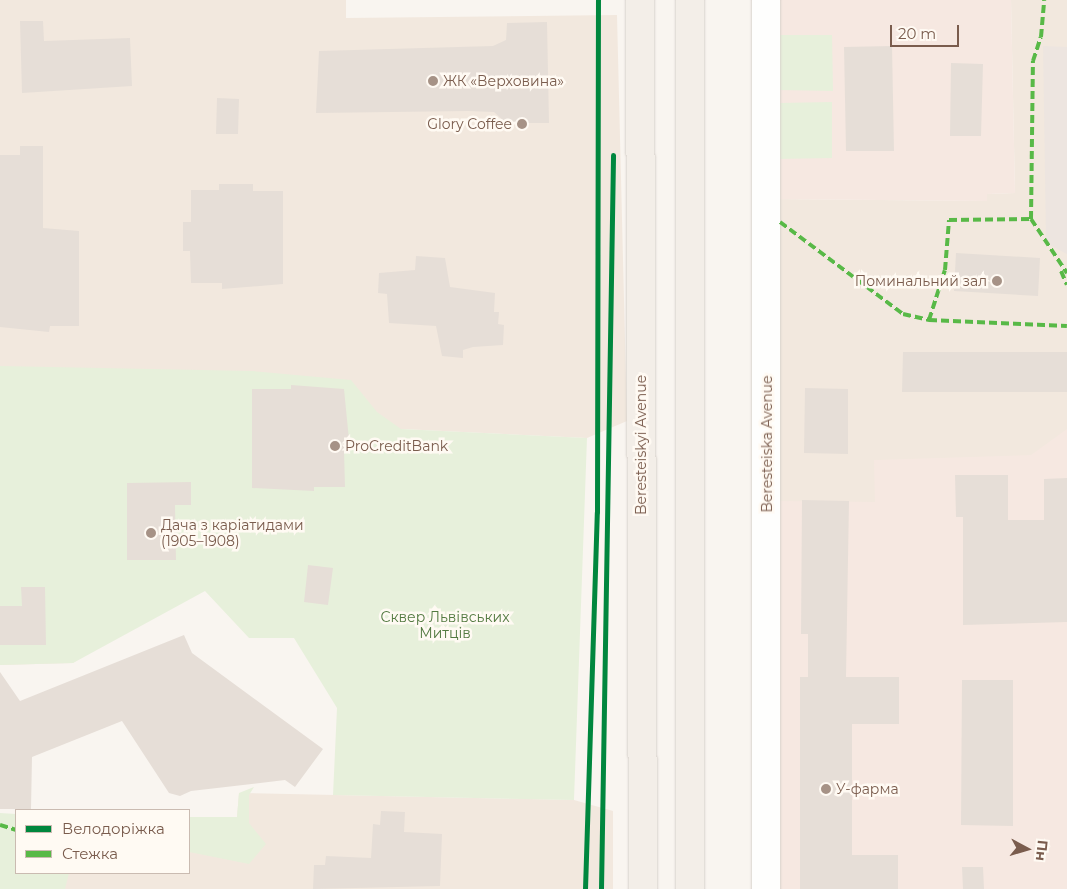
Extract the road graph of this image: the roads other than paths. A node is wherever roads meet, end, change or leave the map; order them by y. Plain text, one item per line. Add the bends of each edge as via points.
1 (640, 0) edge
2 (690, 0) edge
3 (766, 0) edge
4 (643, 889) edge
5 (690, 889) edge
6 (766, 889) edge

1 - 4 main road, Beresteiskyi Avenue
2 - 5 main road
3 - 6 street, Beresteiska Avenue

